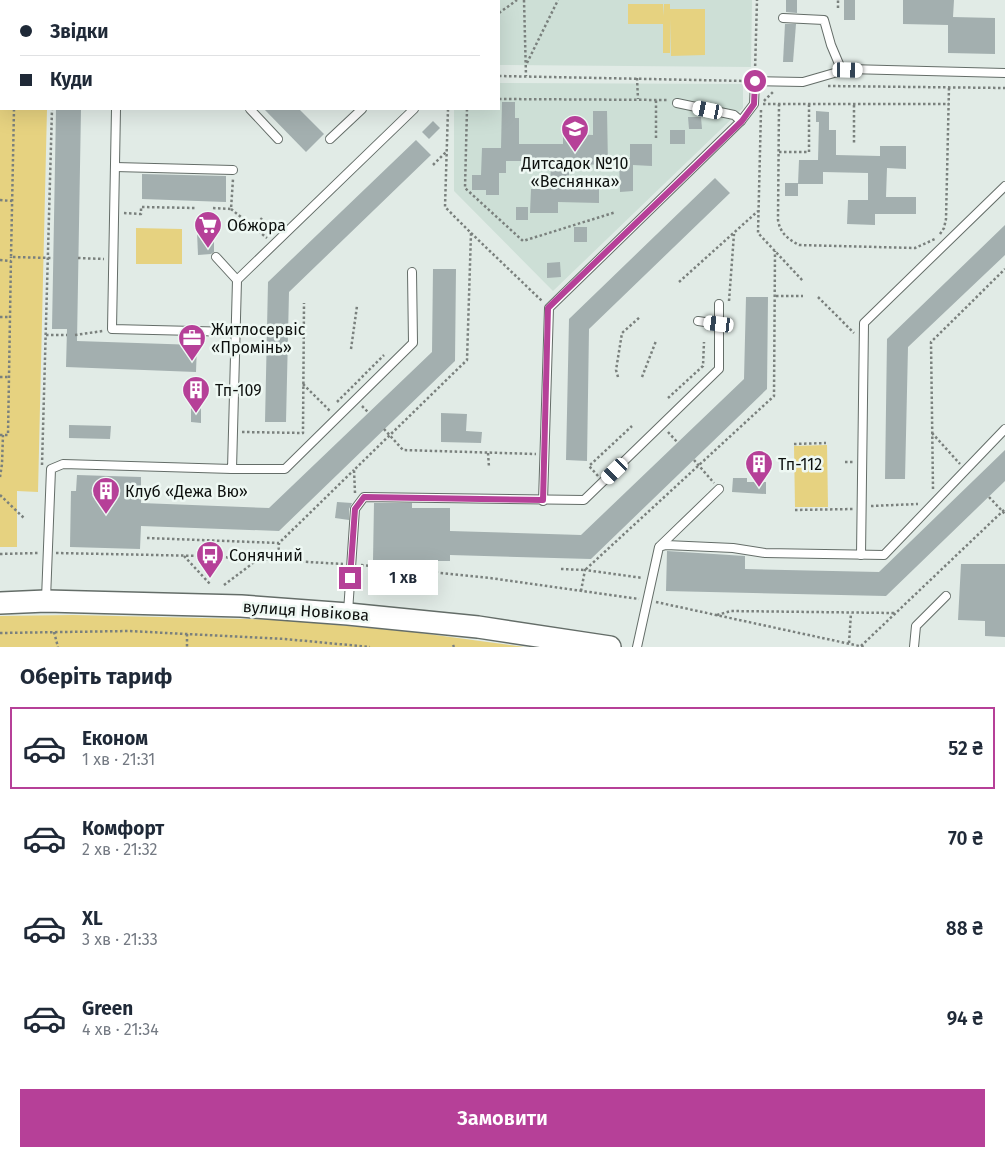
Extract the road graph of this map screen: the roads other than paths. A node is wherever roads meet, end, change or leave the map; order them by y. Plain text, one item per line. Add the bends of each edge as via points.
1 (783, 18) dead end
2 (842, 71) junction
3 (1005, 73) edge
4 (677, 103) road end
5 (116, 110) edge
6 (251, 110) edge
7 (361, 110) edge
8 (413, 110) edge
9 (742, 121) junction
10 (278, 139) dead end
11 (330, 139) dead end
12 (115, 167) junction
13 (233, 170) road end
14 (1005, 186) edge
15 (216, 257) dead end
16 (412, 272) dead end
17 (237, 280) junction
18 (719, 304) road end
19 (698, 321) dead end
20 (719, 324) junction
21 (236, 332) junction
22 (1005, 429) edge
23 (232, 469) junction
24 (719, 489) road end
25 (543, 500) junction
26 (659, 547) junction
27 (861, 555) junction
28 (946, 596) dead end
29 (46, 601) junction
30 (0, 603) edge
31 (348, 614) junction
32 (610, 647) edge
33 (636, 647) edge
34 (914, 647) edge

1 - 2 lane via 824,20
2 - 3 lane
2 - 9 lane via 803,82 755,81 754,104
4 - 9 lane via 734,115
5 - 12 lane
6 - 10 lane
7 - 11 lane
8 - 17 lane
9 - 25 lane via 548,308
12 - 13 lane
12 - 21 lane via 112,329
14 - 27 lane via 864,323
15 - 17 lane
16 - 23 lane via 413,343 285,469
17 - 21 lane
18 - 20 lane
19 - 20 lane
20 - 25 lane via 718,369 584,500
21 - 23 lane
22 - 27 lane via 884,555
23 - 29 lane via 64,464 51,470
24 - 26 lane
25 - 31 lane via 364,497 355,509
26 - 27 lane
26 - 33 lane
28 - 34 lane via 916,626
29 - 30 main road, вулиця Новікова
29 - 31 main road, вулиця Новікова via 241,606
31 - 32 main road, вулиця Новікова via 478,627

